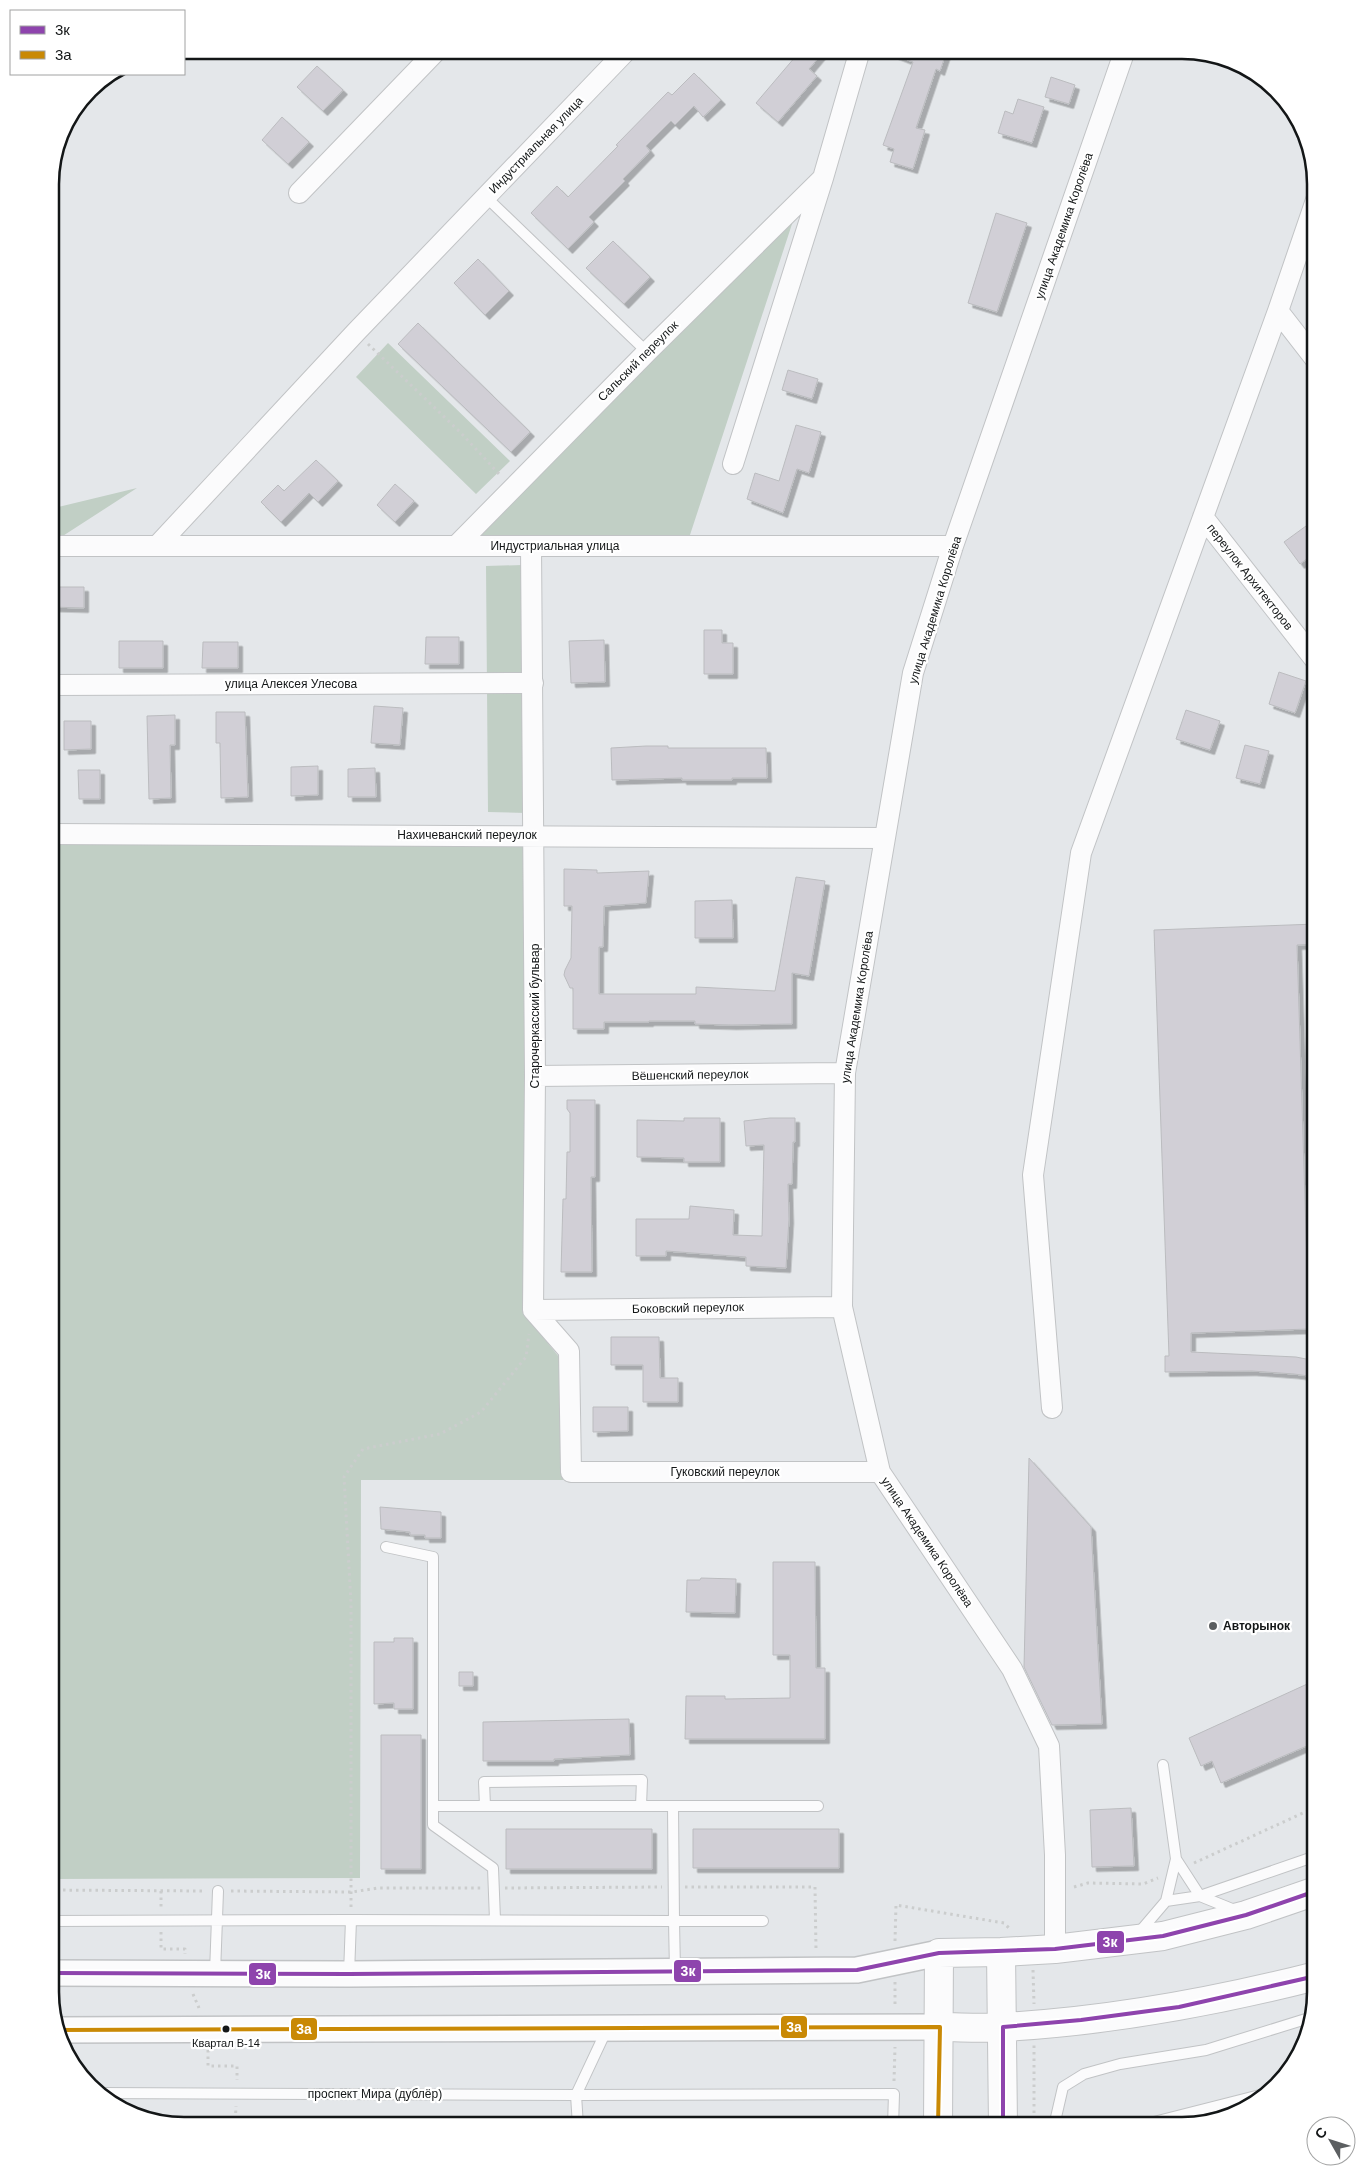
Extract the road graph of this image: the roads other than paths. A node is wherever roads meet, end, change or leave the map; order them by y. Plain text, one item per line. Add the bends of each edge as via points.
1 (424, 59) edge
2 (618, 59) edge
3 (857, 59) edge
4 (1122, 59) edge
5 (823, 178) junction
6 (299, 193) dead end
7 (486, 197) junction
8 (1307, 226) edge
9 (1278, 311) junction
10 (1307, 348) edge
11 (647, 352) junction
12 (733, 464) dead end
13 (1203, 517) junction
14 (59, 546) edge
15 (157, 546) junction
16 (456, 546) junction
17 (531, 546) junction
18 (953, 546) junction
19 (1307, 650) edge
20 (533, 683) junction
21 (59, 686) edge
22 (59, 834) edge
23 (534, 836) junction
24 (884, 838) junction
25 (845, 1074) junction
26 (535, 1076) junction
27 (842, 1307) junction
28 (533, 1310) junction
29 (1052, 1408) dead end
30 (880, 1472) junction
31 (386, 1547) dead end
32 (1163, 1765) dead end
33 (433, 1806) junction
34 (485, 1806) junction
35 (641, 1806) junction
36 (673, 1806) junction
37 (818, 1806) dead end
38 (1176, 1859) junction
39 (1307, 1859) edge
40 (218, 1891) dead end
41 (1307, 1894) edge
42 (1200, 1896) junction
43 (1166, 1901) junction
44 (1246, 1915) junction
45 (217, 1920) junction
46 (351, 1920) junction
47 (495, 1920) junction
48 (59, 1921) edge
49 (674, 1921) junction
50 (763, 1921) dead end
51 (1134, 1940) junction
52 (1008, 1943) junction
53 (1055, 1949) junction
54 (939, 1953) junction
55 (675, 1972) junction
56 (59, 1973) edge
57 (215, 1974) junction
58 (348, 1974) junction
59 (1307, 1978) edge
60 (1304, 2020) edge
61 (940, 2027) junction
62 (1003, 2027) junction
63 (608, 2028) junction
64 (64, 2030) edge
65 (109, 2092) edge
66 (576, 2095) junction
67 (1249, 2098) edge
68 (577, 2117) edge
69 (893, 2117) edge
70 (938, 2117) edge
71 (1003, 2117) edge
72 (1056, 2117) edge
73 (1173, 2117) edge

1 - 6 street
2 - 7 street, Индустриальная улица
3 - 5 street, Сальский переулок
4 - 18 street, улица Академика Королёва
5 - 11 street, Сальский переулок
5 - 12 street, Сальский переулок
7 - 11 lane
7 - 15 street, Индустриальная улица
8 - 9 street
9 - 10 street
9 - 13 street
11 - 16 street, Сальский переулок
13 - 19 street, переулок Архитекторов
13 - 29 street via 1081,853 1033,1175
14 - 15 street, Индустриальная улица
15 - 16 street, Индустриальная улица
16 - 17 street, Индустриальная улица
17 - 18 street, Индустриальная улица
17 - 20 street, Старочеркасский бульвар
18 - 24 street, улица Академика Королёва via 913,674
20 - 21 street, улица Алексея Улесова
20 - 23 street, Старочеркасский бульвар
22 - 23 street, Нахичеванский переулок
23 - 24 street, Нахичеванский переулок
23 - 26 street, Старочеркасский бульвар
24 - 25 street, улица Академика Королёва
25 - 26 street, Вёшенский переулок
25 - 27 street, улица Академика Королёва
26 - 28 street, Старочеркасский бульвар
27 - 28 street, Боковский переулок
27 - 30 street, улица Академика Королёва
28 - 30 street, Гуковский переулок via 568,1351 571,1472
30 - 53 street, улица Академика Королёва via 1012,1669 1049,1746 1055,1855
31 - 33 lane via 433,1557
32 - 38 lane
33 - 34 lane
33 - 47 lane via 433,1826 493,1868
34 - 35 lane
34 - 35 lane via 484,1782 642,1780
35 - 36 lane
36 - 37 lane
36 - 49 lane
38 - 42 lane
38 - 43 lane
39 - 42 lane
40 - 45 lane
41 - 44 main road
42 - 43 lane
42 - 44 lane
43 - 51 lane
44 - 51 main road
45 - 46 lane
45 - 48 lane
45 - 57 lane
46 - 47 lane
46 - 58 lane
47 - 49 lane
49 - 50 lane
49 - 55 lane
51 - 53 main road
52 - 53 main road
52 - 54 main road
52 - 62 main road
54 - 55 street via 857,1970
54 - 61 main road
55 - 58 street
56 - 57 street
57 - 58 street
59 - 62 main road via 1179,2007
60 - 72 lane via 1206,2050 1120,2064 1084,2074 1063,2087
61 - 62 main road
61 - 63 street
61 - 70 main road
62 - 71 main road
63 - 64 street
63 - 66 lane
65 - 66 lane, проспект Мира (дублёр)
66 - 68 lane
66 - 69 lane, проспект Мира (дублёр) via 894,2094
67 - 73 lane

